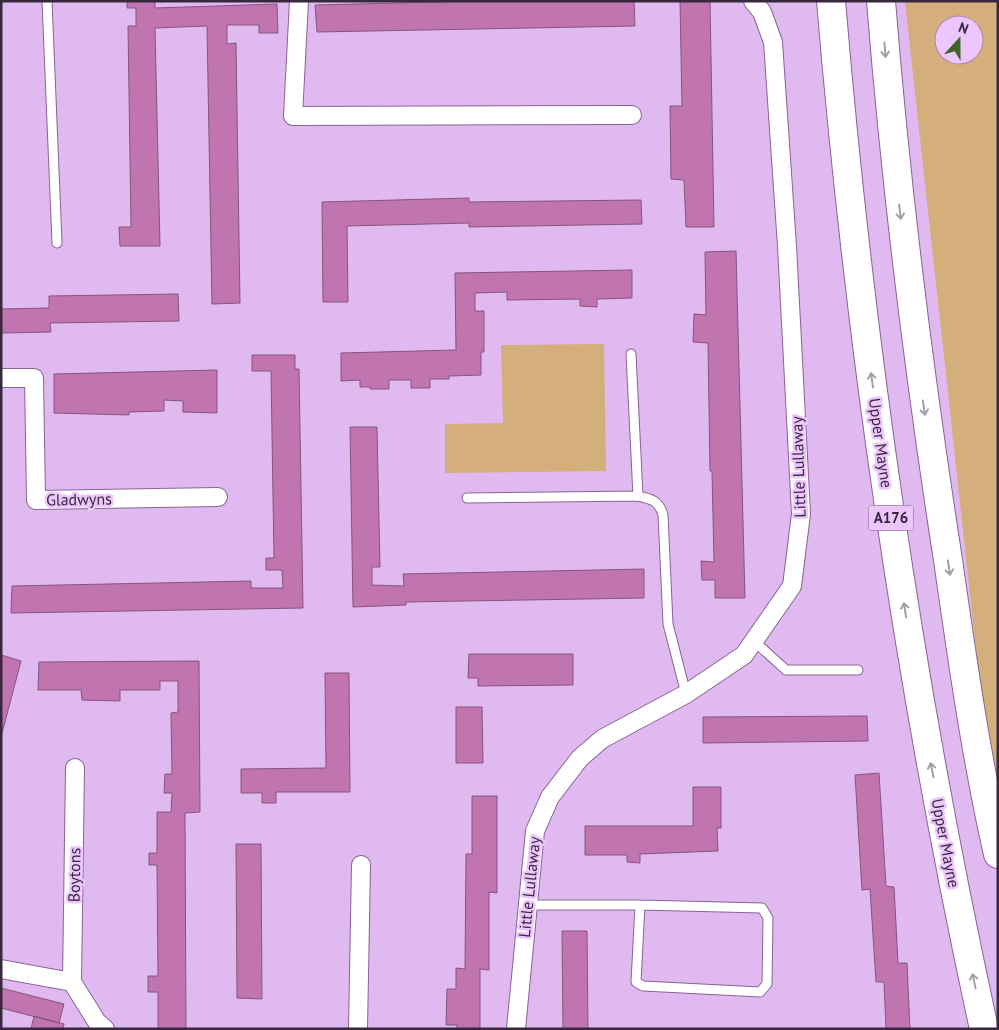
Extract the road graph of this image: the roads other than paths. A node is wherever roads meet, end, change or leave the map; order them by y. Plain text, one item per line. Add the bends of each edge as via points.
1 (47, 1) edge
2 (299, 1) edge
3 (753, 1) edge
4 (831, 1) edge
5 (881, 1) edge
6 (632, 116) dead end
7 (57, 243) dead end
8 (631, 354) dead end
9 (1, 378) edge
10 (638, 496) junction
11 (218, 497) dead end
12 (467, 498) dead end
13 (754, 641) junction
14 (858, 670) dead end
15 (686, 694) junction
16 (76, 768) dead end
17 (998, 854) edge
18 (361, 865) dead end
19 (526, 905) junction
20 (640, 905) junction
21 (1, 969) edge
22 (72, 982) junction
23 (105, 1029) edge
24 (358, 1029) edge
25 (516, 1029) edge
26 (984, 1029) edge

1 - 7 lane
2 - 6 street via 293,116
3 - 13 street, Little Lullaway via 762,12 773,42 801,514 792,586
26 -> 4 main road, Upper Mayne / A176 via 929,753 889,504 854,233
5 -> 17 main road via 893,151 921,385 957,624
8 - 10 lane
9 - 11 street, Gladwyns via 34,378 36,500
10 - 12 lane
10 - 15 lane via 656,501 663,515 668,624
13 - 14 lane via 786,670
13 - 15 street, Little Lullaway via 744,655
15 - 19 street, Little Lullaway via 602,739 580,758 550,797 535,831
16 - 22 street, Boytons
18 - 24 street
19 - 20 lane
19 - 25 street, Little Lullaway
20 - 20 lane via 762,908 768,918 767,984 760,992 643,986 636,982
21 - 22 street
22 - 23 street via 97,1022

